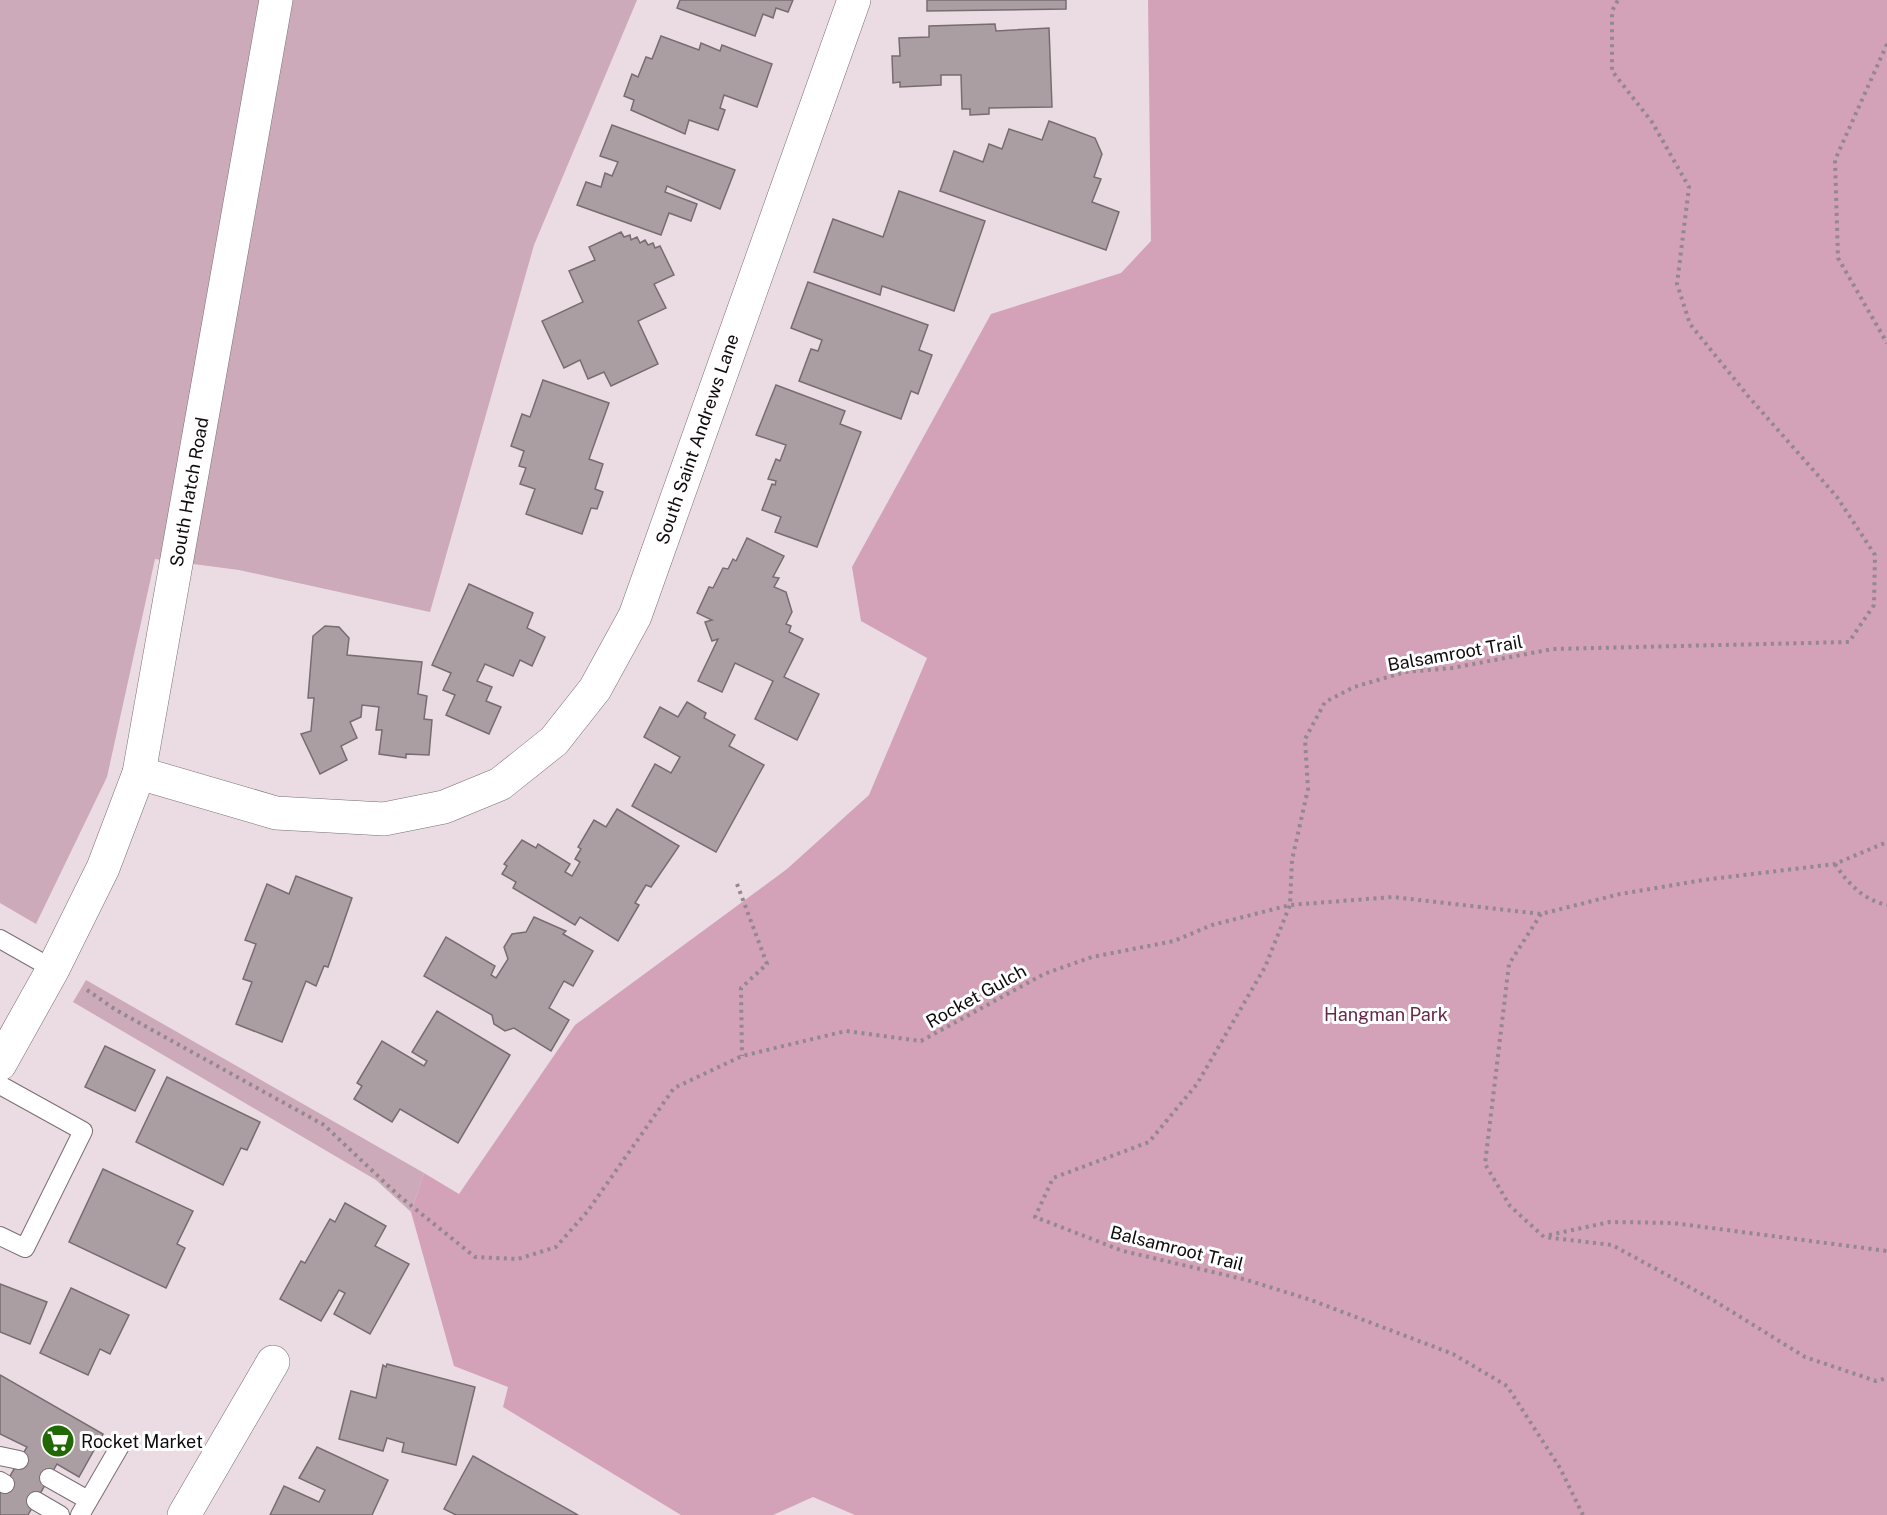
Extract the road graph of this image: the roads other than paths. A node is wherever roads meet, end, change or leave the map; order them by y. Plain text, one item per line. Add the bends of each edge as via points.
1 (276, 0) edge
2 (854, 0) edge
3 (139, 773) junction
4 (0, 939) edge
5 (53, 969) junction
6 (0, 1064) edge
7 (0, 1085) edge
8 (0, 1236) edge
9 (273, 1362) dead end
10 (120, 1446) dead end
11 (0, 1456) edge
12 (19, 1460) dead end
13 (49, 1478) dead end
14 (36, 1502) dead end
15 (84, 1508) edge
16 (60, 1515) edge
17 (184, 1515) edge

1 - 3 street, South Hatch Road
2 - 3 street, South Saint Andrews Lane via 635,616 595,689 554,741 500,784 444,807 384,819 276,813
3 - 5 street, South Hatch Road via 103,868
4 - 5 lane
5 - 6 street, South Hatch Road
7 - 8 lane via 83,1131 25,1248
9 - 17 street
10 - 15 lane
11 - 12 lane
13 - 15 lane
14 - 16 lane

